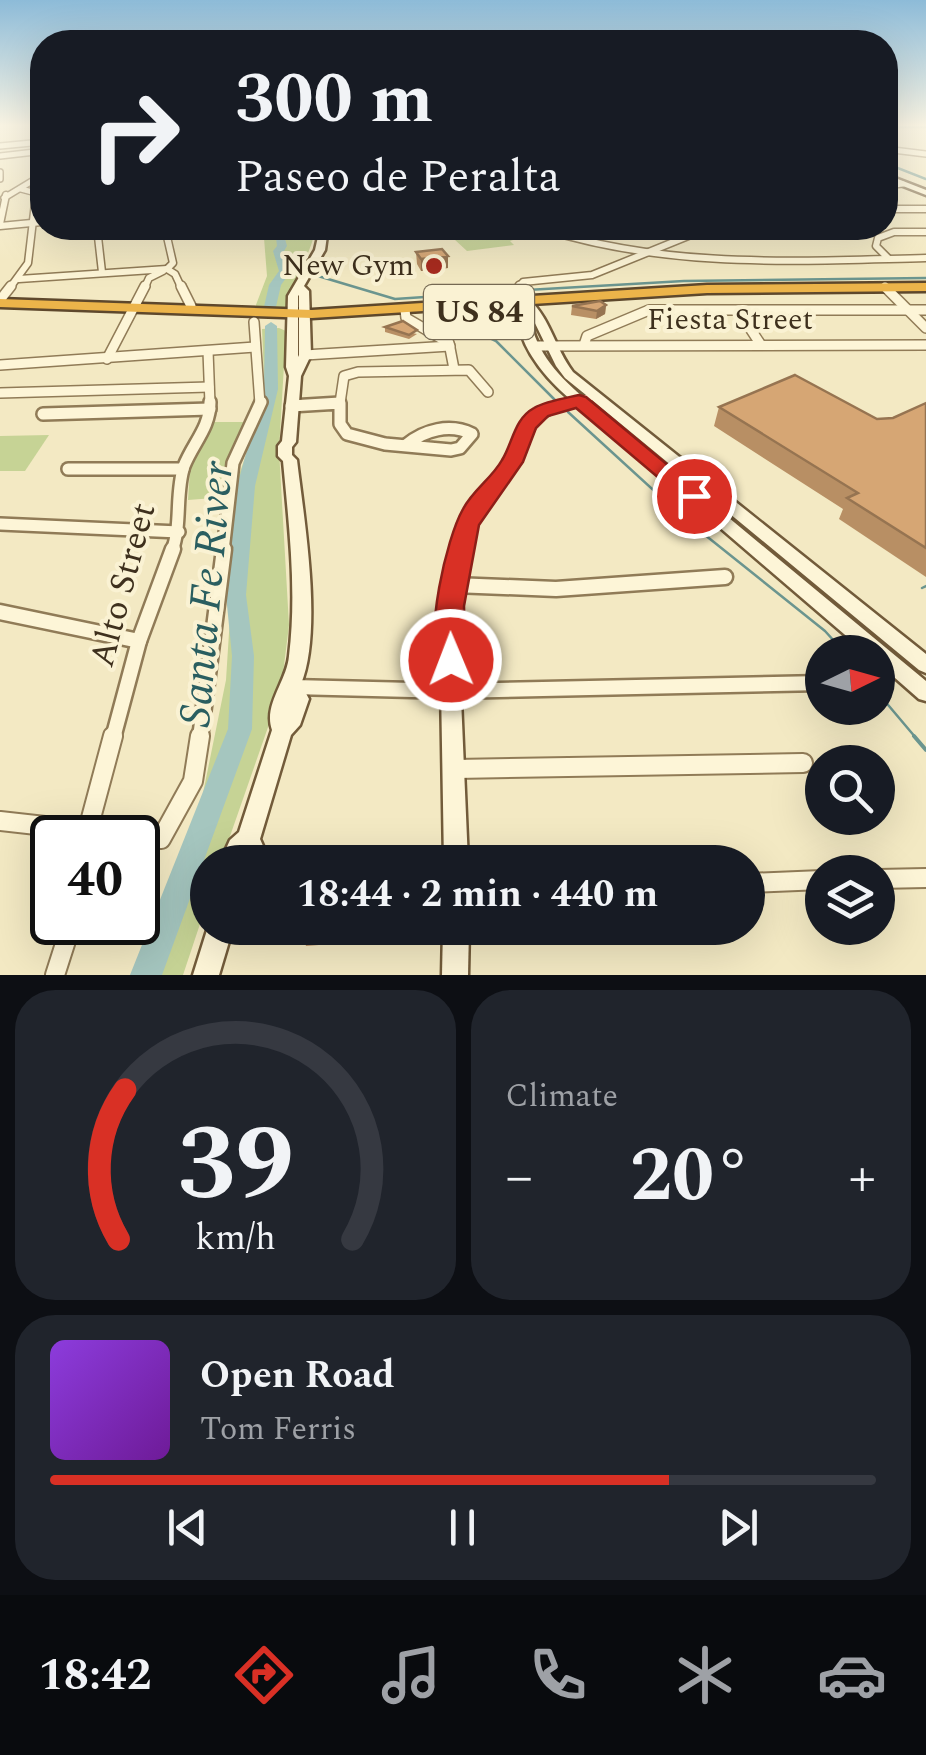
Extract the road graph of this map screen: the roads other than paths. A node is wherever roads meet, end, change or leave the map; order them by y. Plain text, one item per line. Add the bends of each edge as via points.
1 (898, 182) edge
2 (30, 184) edge
3 (903, 184) junction
4 (898, 185) edge
5 (21, 190) junction
6 (30, 192) edge
7 (926, 193) edge
8 (898, 209) edge
9 (926, 209) edge
10 (30, 223) edge
11 (0, 225) edge
12 (898, 232) edge
13 (926, 232) edge
14 (34, 240) edge
15 (98, 240) edge
16 (169, 240) edge
17 (321, 240) edge
18 (574, 240) edge
19 (680, 240) edge
20 (878, 240) edge
21 (643, 256) junction
22 (888, 258) junction
23 (926, 258) edge
24 (167, 269) junction
25 (102, 272) junction
26 (149, 273) junction
27 (16, 281) junction
28 (0, 284) edge
29 (888, 290) junction
30 (926, 290) edge
31 (0, 301) edge
32 (524, 301) junction
33 (192, 306) dead end
34 (738, 310) junction
35 (907, 310) junction
36 (926, 310) edge
37 (0, 312) edge
38 (131, 314) junction
39 (406, 314) junction
40 (299, 318) junction
41 (254, 322) junction
42 (926, 328) edge
43 (584, 345) junction
44 (761, 345) junction
45 (926, 345) edge
46 (450, 346) junction
47 (534, 346) junction
48 (550, 346) junction
49 (255, 347) junction
50 (208, 351) junction
51 (305, 355) junction
52 (107, 359) junction
53 (0, 366) edge
54 (454, 370) junction
55 (296, 376) junction
56 (209, 387) junction
57 (488, 392) dead end
58 (0, 393) edge
59 (572, 402) junction
60 (340, 403) junction
61 (291, 406) junction
62 (210, 409) junction
63 (44, 414) dead end
64 (406, 444) junction
65 (182, 469) junction
66 (68, 470) dead end
67 (2, 527) edge
68 (178, 532) junction
69 (725, 577) dead end
70 (454, 586) junction
71 (0, 612) edge
72 (140, 641) junction
73 (926, 665) edge
74 (805, 683) edge
75 (294, 687) junction
76 (452, 691) junction
77 (926, 693) edge
78 (803, 763) dead end
79 (456, 769) junction
80 (95, 815) edge
81 (0, 822) edge
82 (30, 826) edge
83 (160, 838) edge
84 (251, 845) edge
85 (456, 845) edge
86 (926, 878) edge
87 (895, 879) edge
88 (805, 880) edge
89 (765, 882) edge
90 (64, 945) edge
91 (215, 945) edge
92 (456, 945) edge
93 (54, 975) edge
94 (206, 975) edge
95 (455, 975) edge

1 - 3 street
2 - 5 street
3 - 4 street
3 - 7 street
5 - 6 street
5 - 11 street via 4,196
8 - 9 street
10 - 11 street
12 - 13 street
14 - 27 street
15 - 25 street
16 - 24 street via 173,263
17 - 40 street via 293,294
18 - 21 street
19 - 21 street
20 - 22 street
21 - 22 street
21 - 32 street via 592,275 524,282
22 - 23 street
24 - 26 street
24 - 33 street
25 - 26 street
25 - 27 street
26 - 38 street
27 - 28 street
27 - 31 street
29 - 30 highway, US 84
29 - 32 highway, US 84
29 - 35 street
31 - 38 highway, US 84
32 - 39 highway, US 84
32 - 47 street
32 - 48 street via 543,321
34 - 35 street
34 - 43 street via 651,310 587,336
34 - 44 street
35 - 36 street
35 - 42 street
37 - 38 highway, US 84
38 - 40 highway, US 84
38 - 41 highway, US 84
38 - 52 street
39 - 40 highway, US 84
39 - 46 street
40 - 41 highway, US 84
40 - 51 street
40 - 55 street
41 - 49 street
43 - 44 street, Fiesta Street
43 - 48 street, Fiesta Street
44 - 45 street, Fiesta Street
46 - 51 street
46 - 54 street
47 - 48 street, Fiesta Street
47 - 59 street
48 - 59 street
49 - 50 street
49 - 83 street via 261,402 233,462 193,781
50 - 52 street
50 - 56 street, Alto Street
51 - 55 street
52 - 53 street
54 - 57 street via 472,370
54 - 60 street via 350,373 342,380
55 - 61 street
56 - 58 street
56 - 62 street, Alto Street
59 - 70 street via 531,420 512,462 472,513
59 - 73 street
59 - 77 street
60 - 61 street
60 - 64 street via 340,424 350,435
61 - 75 street via 300,616
62 - 63 street
62 - 65 street, Alto Street
64 - 64 street via 450,452 472,434 461,428 419,434
65 - 66 street
65 - 68 street, Alto Street
67 - 68 street
68 - 72 street, Alto Street
69 - 70 street via 556,588
70 - 76 street
71 - 72 street
72 - 80 street, Alto Street
74 - 76 street
75 - 76 street
75 - 84 street via 299,699 282,730
76 - 79 street
78 - 79 street
79 - 85 street
81 - 82 street
86 - 87 street
88 - 89 street
90 - 93 street
91 - 94 street
92 - 95 street

